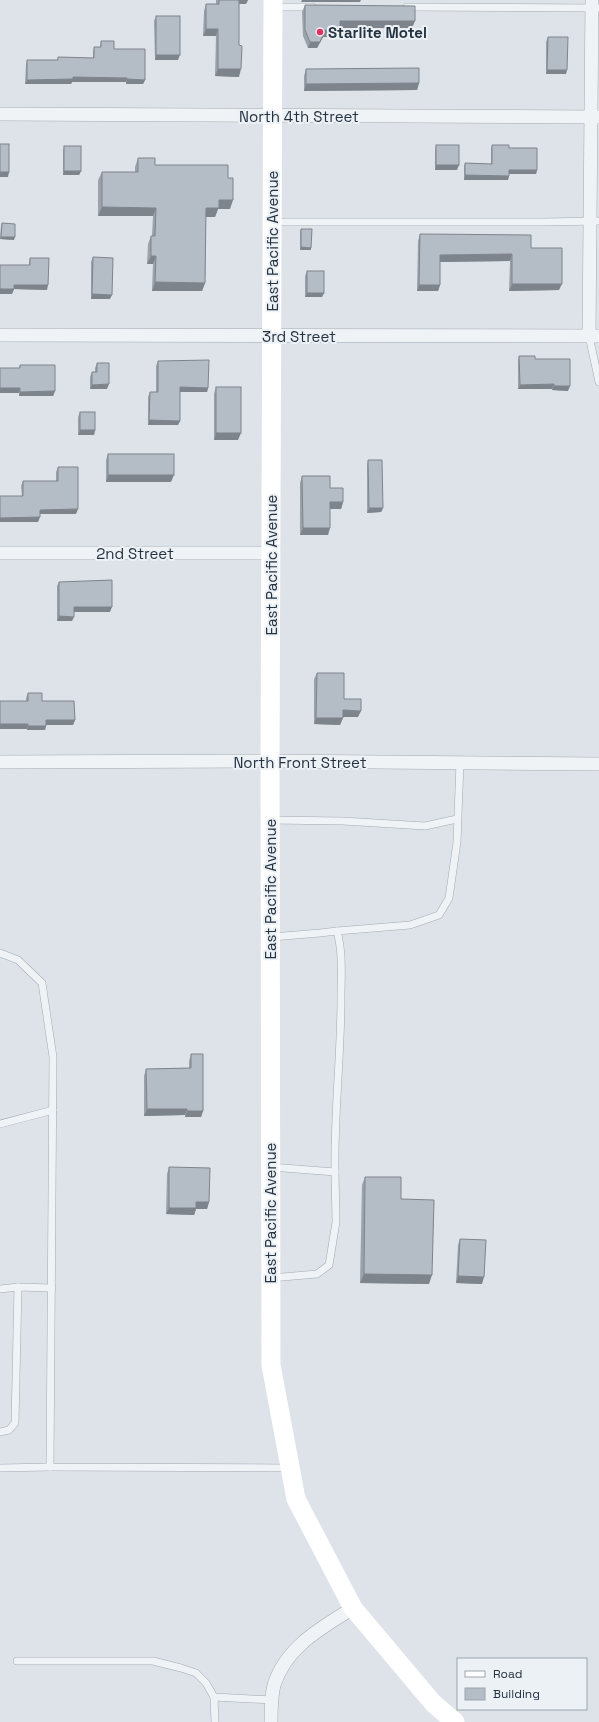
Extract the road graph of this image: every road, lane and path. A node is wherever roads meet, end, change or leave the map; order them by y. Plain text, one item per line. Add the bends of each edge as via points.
1 (273, 3) edge
2 (594, 5) edge
3 (319, 7) edge
4 (397, 7) edge
5 (0, 114) edge
6 (272, 117) junction
7 (595, 117) edge
8 (595, 220) edge
9 (272, 222) junction
10 (0, 335) edge
11 (271, 336) junction
12 (594, 336) edge
13 (599, 382) edge
14 (0, 553) edge
15 (271, 553) junction
16 (270, 761) junction
17 (0, 762) edge
18 (460, 762) junction
19 (599, 764) edge
20 (457, 819) junction
21 (270, 820) junction
22 (337, 931) junction
23 (270, 937) junction
24 (0, 953) edge
25 (53, 1110) junction
26 (0, 1124) edge
27 (270, 1167) junction
28 (335, 1172) junction
29 (271, 1278) junction
30 (18, 1287) junction
31 (52, 1288) junction
32 (0, 1289) edge
33 (0, 1432) edge
34 (50, 1467) junction
35 (0, 1468) edge
36 (289, 1468) junction
37 (354, 1608) junction
38 (17, 1661) dead end
39 (214, 1698) junction
40 (271, 1700) junction
41 (215, 1722) edge
42 (271, 1722) edge
43 (456, 1722) edge

1 - 3 lane
1 - 6 main road, East Pacific Avenue
2 - 4 lane
2 - 7 street
5 - 6 street, North 4th Street
6 - 7 street, North 4th Street
6 - 9 main road, East Pacific Avenue
7 - 8 street
8 - 9 lane
8 - 12 street
9 - 11 main road, East Pacific Avenue
10 - 11 street, 3rd Street
11 - 12 street, 3rd Street
11 - 15 main road, East Pacific Avenue
12 - 13 lane
14 - 15 street, 2nd Street
15 - 16 main road, East Pacific Avenue
16 - 17 street, North Front Street
16 - 18 street, North Front Street
16 - 21 main road, East Pacific Avenue
18 - 19 street, North Front Street
18 - 20 lane
20 - 21 lane via 425,826
20 - 22 lane via 457,842 449,898 439,915 410,926
21 - 23 main road, East Pacific Avenue
22 - 23 lane
22 - 28 lane via 342,948
23 - 27 main road, East Pacific Avenue
24 - 25 lane via 18,960 42,983 53,1057
25 - 26 lane
25 - 31 lane
27 - 28 lane
27 - 29 main road, East Pacific Avenue
28 - 29 lane via 336,1222 329,1265 317,1274
29 - 36 main road, East Pacific Avenue via 271,1365
30 - 31 lane
30 - 32 lane
30 - 33 lane via 15,1423 9,1430
31 - 34 lane
34 - 35 lane
34 - 36 lane
36 - 37 main road, East Pacific Avenue via 296,1499
37 - 40 street via 305,1640 292,1653 282,1667
37 - 43 main road, East Pacific Avenue via 433,1704
38 - 39 lane via 153,1661 196,1673 206,1683
39 - 40 lane
39 - 41 lane
40 - 42 street

